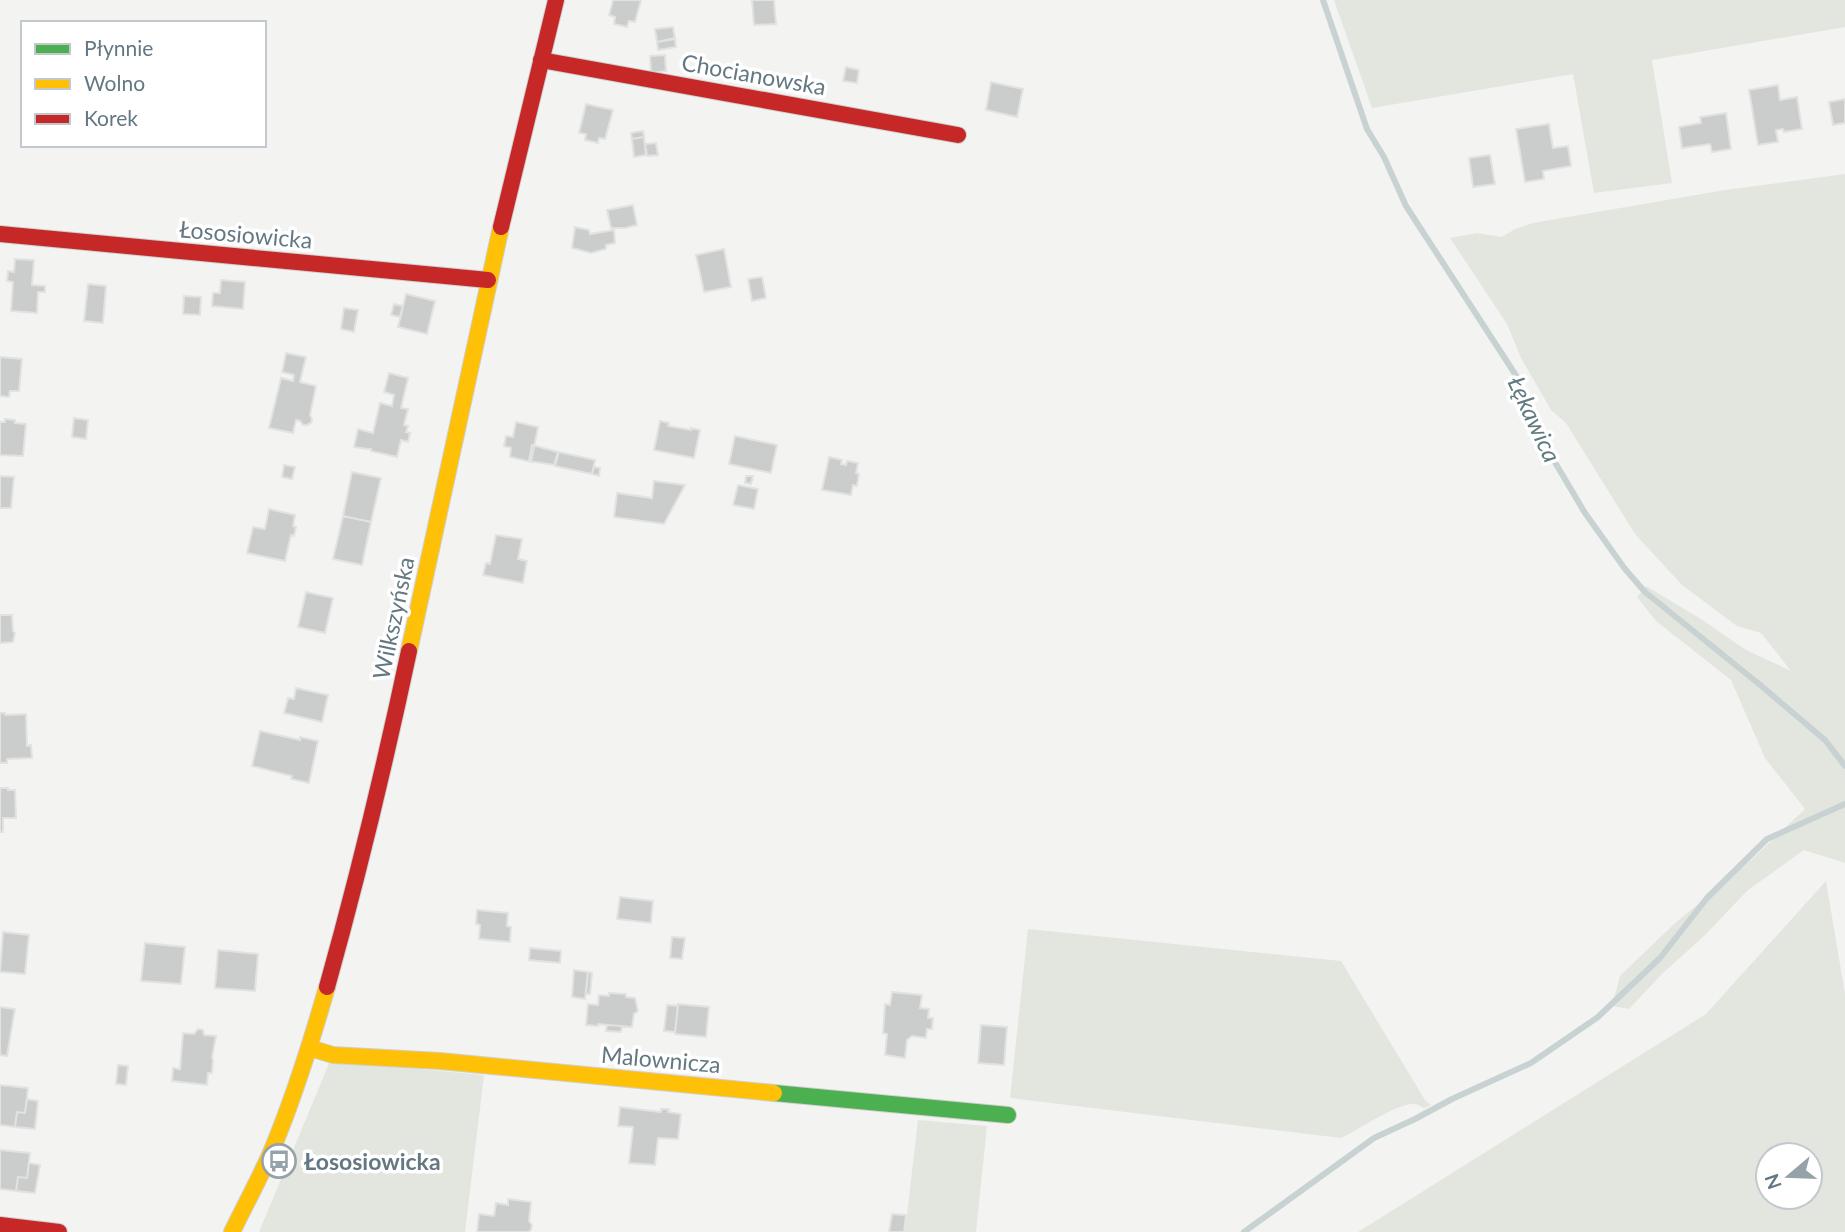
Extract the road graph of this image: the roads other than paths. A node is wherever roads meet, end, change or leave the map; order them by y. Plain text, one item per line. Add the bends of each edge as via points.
1 (556, 0) edge
2 (541, 61) junction
3 (958, 135) dead end
4 (0, 234) edge
5 (488, 280) junction
6 (310, 1048) junction
7 (1007, 1115) dead end
8 (0, 1225) edge
9 (59, 1232) edge
10 (232, 1232) edge

1 - 2 street, Wilkszyńska
2 - 3 street, Chocianowska
2 - 5 street, Wilkszyńska
4 - 5 street, Łososiowicka
5 - 6 street, Wilkszyńska via 385,763
6 - 7 street, Malownicza via 333,1055 440,1061
6 - 10 street, Wilkszyńska via 271,1152
8 - 9 street

